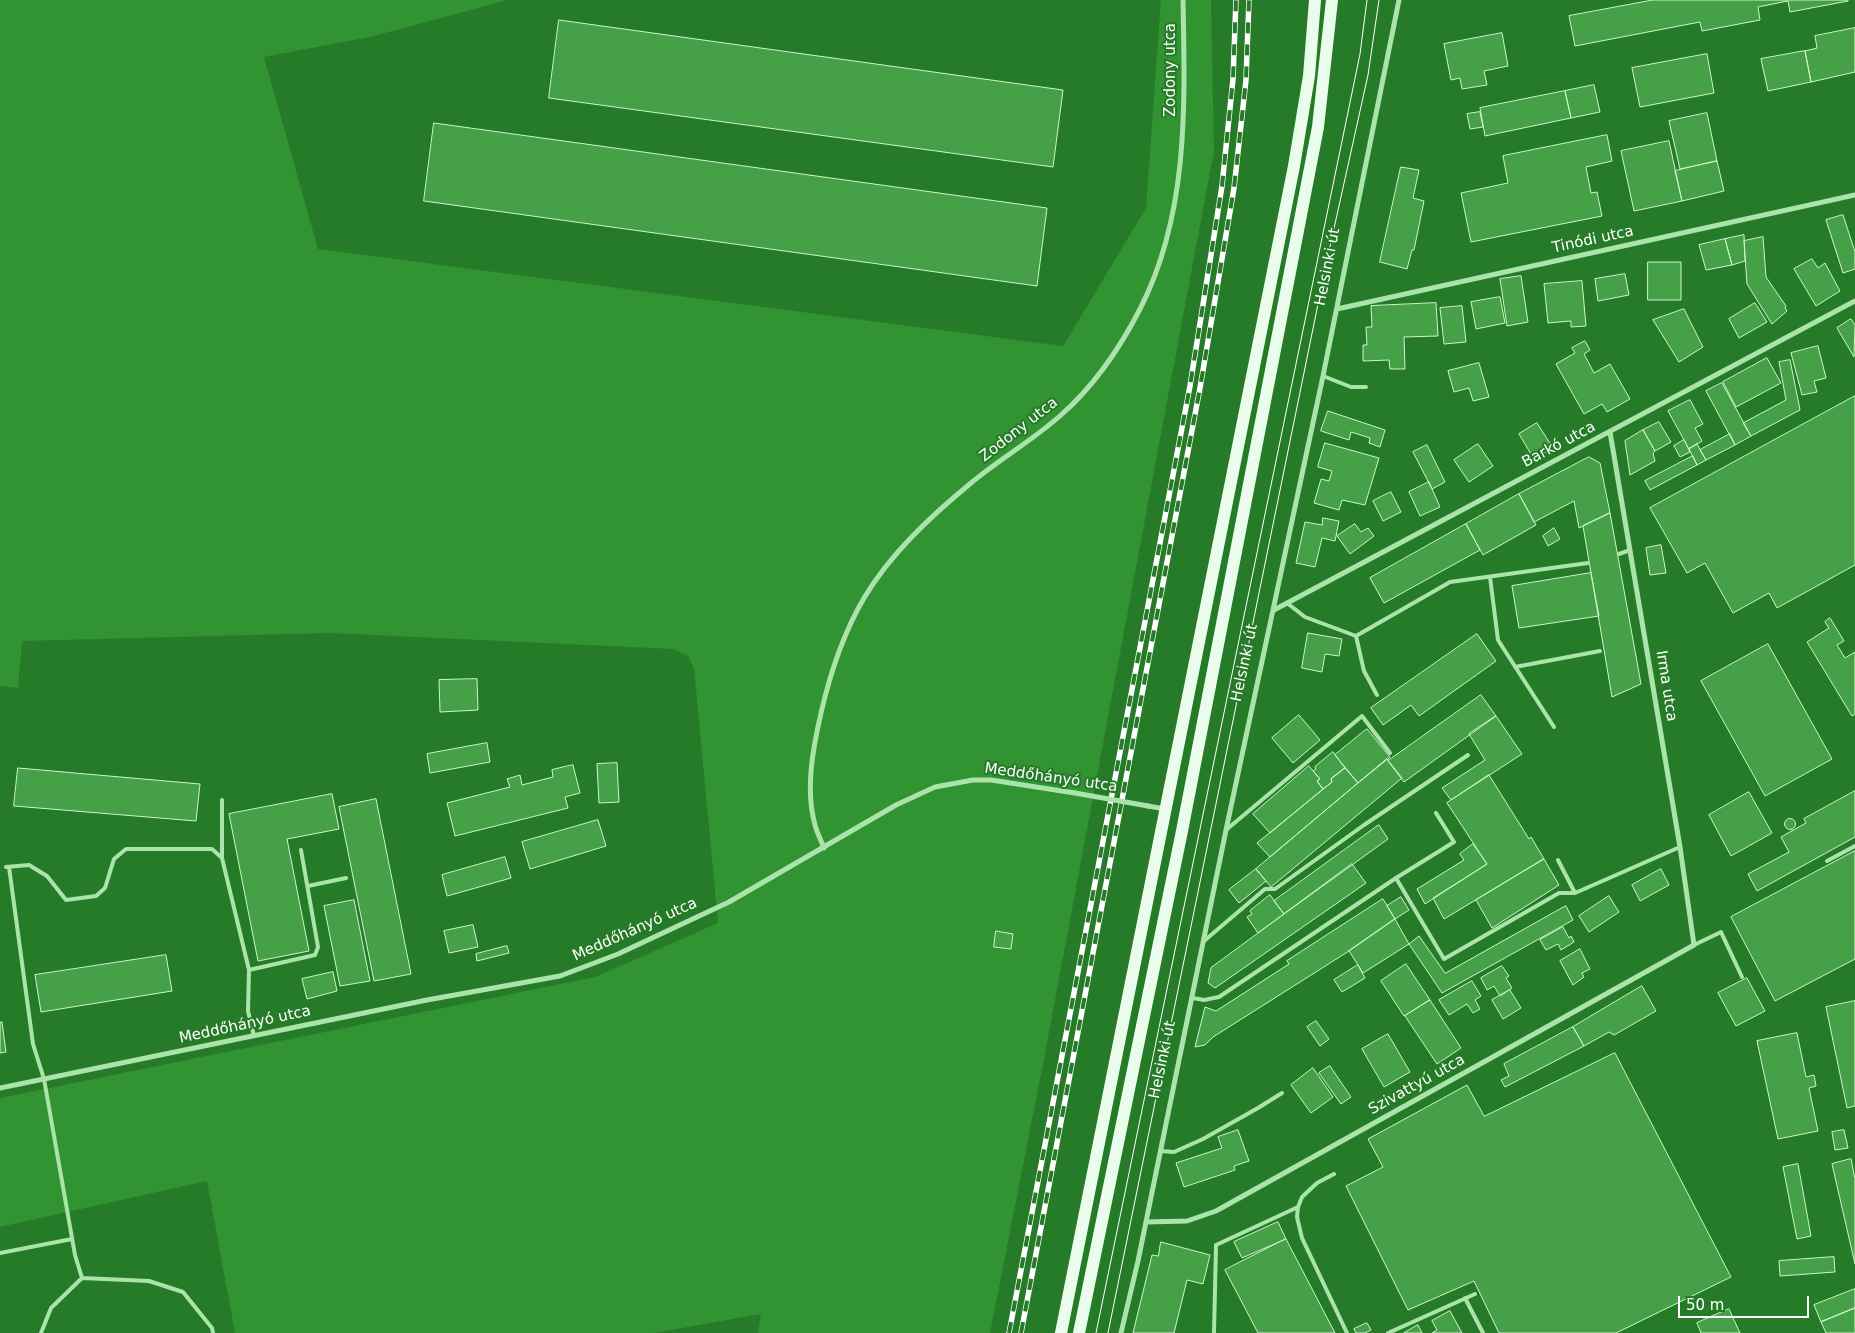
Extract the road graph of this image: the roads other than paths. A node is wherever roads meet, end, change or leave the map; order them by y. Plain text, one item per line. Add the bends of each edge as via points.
1 (1183, 0) edge
2 (1315, 0) edge
3 (1332, 0) edge
4 (1399, 0) edge
5 (1855, 195) edge
6 (1855, 301) edge
7 (1337, 309) junction
8 (1323, 376) junction
9 (1366, 387) dead end
10 (1610, 432) junction
11 (1630, 550) junction
12 (1619, 554) dead end
13 (1588, 563) dead end
14 (1490, 577) junction
15 (1287, 603) junction
16 (1274, 610) junction
17 (1356, 636) junction
18 (1600, 651) dead end
19 (1515, 667) junction
20 (1377, 695) dead end
21 (1554, 727) dead end
22 (1390, 753) dead end
23 (1468, 755) dead end
24 (1189, 793) junction
25 (222, 800) dead end
26 (1166, 809) junction
27 (1436, 813) dead end
28 (1226, 830) junction
29 (1182, 831) junction
30 (1680, 846) junction
31 (1855, 846) edge
32 (824, 848) junction
33 (301, 850) dead end
34 (222, 858) junction
35 (1558, 860) dead end
36 (1827, 861) dead end
37 (346, 878) dead end
38 (1396, 878) junction
39 (308, 886) junction
40 (1575, 893) junction
41 (1204, 941) junction
42 (1694, 945) junction
43 (249, 970) junction
44 (1742, 977) dead end
45 (1193, 998) junction
46 (254, 1036) junction
47 (44, 1079) junction
48 (0, 1088) edge
49 (1282, 1093) dead end
50 (1160, 1150) junction
51 (1334, 1174) dead end
52 (1298, 1207) junction
53 (1146, 1222) junction
54 (72, 1239) junction
55 (0, 1253) edge
56 (82, 1278) junction
57 (1475, 1294) dead end
58 (1465, 1298) junction
59 (41, 1333) edge
60 (213, 1333) edge
61 (1061, 1333) edge
62 (1079, 1333) edge
63 (1121, 1333) edge
64 (1214, 1333) edge
65 (1347, 1333) edge
66 (1388, 1333) edge
67 (1483, 1333) edge

1 - 32 street, Zodony utca via 1183,141 1162,255 1149,290 1111,358 1089,387 1062,414 972,482 918,530 880,574 864,599 842,647 824,699 811,766 811,804
2 - 26 main road via 1309,76 1294,166
3 - 24 main road, Helsinki út via 1318,127
4 - 7 street, Helsinki út
5 - 7 street, Tinódi utca
6 - 10 street, Barkó utca
7 - 8 street, Helsinki út
8 - 9 lane via 1351,387
8 - 16 street, Helsinki út
10 - 11 street, Irma utca
10 - 15 street, Barkó utca
11 - 12 lane
11 - 30 street, Irma utca
13 - 14 lane
14 - 17 lane via 1450,582
14 - 19 lane via 1498,640
15 - 16 street, Barkó utca
15 - 17 lane via 1305,617
16 - 28 street, Helsinki út
17 - 20 lane via 1364,671
18 - 19 lane
19 - 21 lane
22 - 28 lane via 1362,716
23 - 41 lane via 1275,889 1265,889
24 - 26 main road
24 - 29 main road, Helsinki út
25 - 34 lane
26 - 29 main road via 1176,818
26 - 32 street, Meddőhányó utca, bridge via 991,780 973,780 926,791
26 - 61 main road
27 - 38 lane via 1454,842
28 - 41 street, Helsinki út
29 - 62 main road, Helsinki út
30 - 40 lane
30 - 42 street, Irma utca
31 - 36 lane
32 - 46 street, Meddőhányó utca via 729,902 618,954 560,976
33 - 39 lane
34 - 43 lane
34 - 47 lane via 212,849 126,849 114,859 105,888 96,896 66,900 47,876 29,865 8,867 34,1044
35 - 40 lane
37 - 39 lane
38 - 40 lane via 1444,959 1559,893
38 - 45 lane via 1219,997
39 - 43 lane via 318,947 315,955
41 - 45 street, Helsinki út
42 - 44 lane via 1721,932
42 - 53 street, Szivattyú utca via 1216,1211 1187,1221
43 - 46 lane via 248,1011
45 - 50 street, Helsinki út
46 - 47 street, Meddőhányó utca
47 - 48 street, Meddőhányó utca
47 - 54 lane
49 - 50 lane via 1203,1139 1174,1152
50 - 53 street, Helsinki út
51 - 52 lane via 1311,1188
52 - 64 lane via 1216,1245
52 - 65 lane via 1302,1238
53 - 63 street, Helsinki út
54 - 55 lane
54 - 56 lane
56 - 59 lane via 51,1308
56 - 60 lane via 149,1281 183,1292
57 - 58 lane
58 - 66 lane
58 - 67 lane

